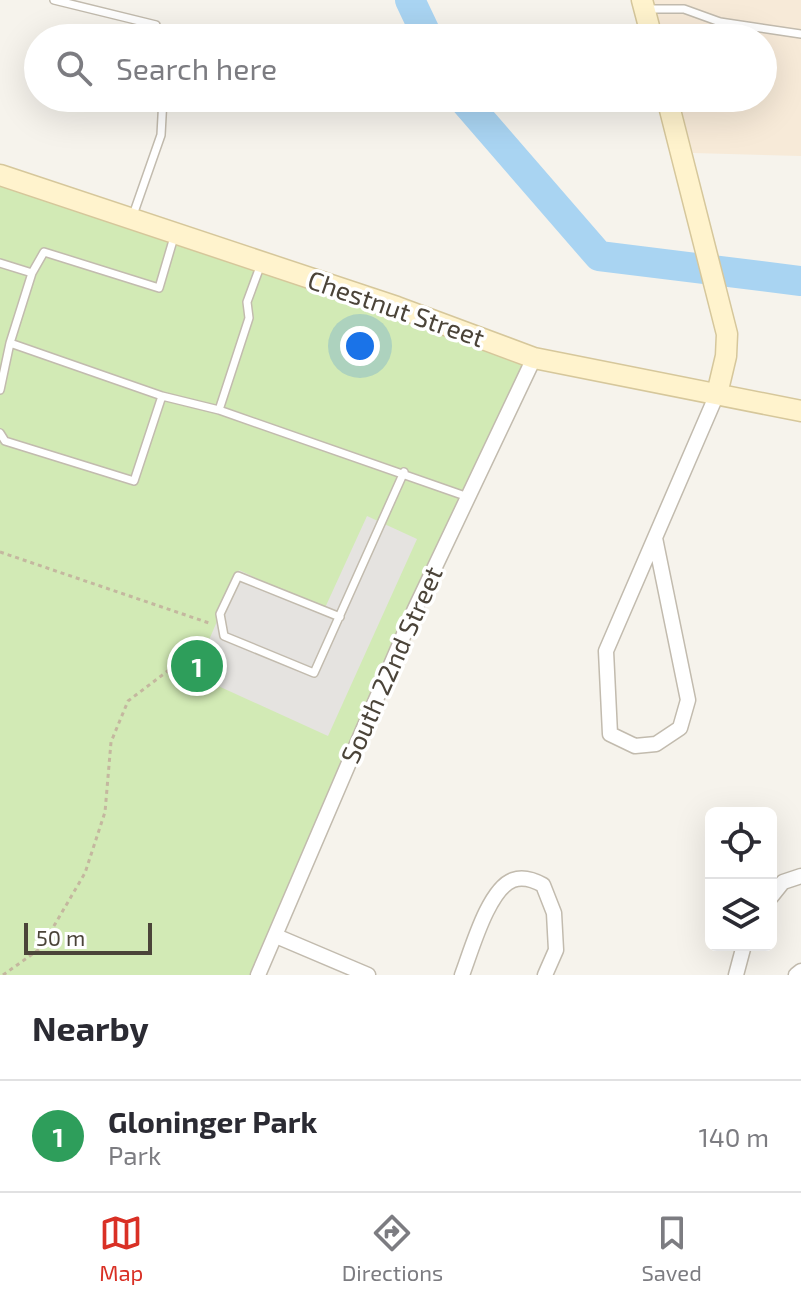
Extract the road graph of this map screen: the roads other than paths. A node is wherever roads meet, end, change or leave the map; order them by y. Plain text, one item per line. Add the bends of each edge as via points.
1 (54, 0) edge
2 (643, 4) edge
3 (152, 24) edge
4 (648, 24) edge
5 (734, 24) edge
6 (777, 30) edge
7 (801, 34) edge
8 (162, 112) edge
9 (671, 112) edge
10 (0, 175) edge
11 (132, 219) junction
12 (176, 234) junction
13 (261, 262) junction
14 (0, 263) edge
15 (32, 273) junction
16 (10, 343) junction
17 (534, 358) junction
18 (0, 390) edge
19 (717, 394) junction
20 (162, 396) junction
21 (219, 410) junction
22 (801, 411) edge
23 (0, 433) edge
24 (404, 472) junction
25 (468, 497) junction
26 (655, 538) junction
27 (340, 617) junction
28 (801, 876) edge
29 (777, 890) edge
30 (276, 936) junction
31 (742, 951) edge
32 (801, 971) edge
33 (258, 975) edge
34 (368, 975) edge
35 (462, 975) edge
36 (545, 975) edge
37 (736, 975) edge
38 (796, 975) edge

1 - 3 lane
2 - 4 street
2 - 5 lane
6 - 7 lane
8 - 11 lane via 161,135
9 - 19 street via 727,334
10 - 11 street, Chestnut Street
11 - 12 street, Chestnut Street
12 - 13 street, Chestnut Street
12 - 15 lane via 159,288 44,252
13 - 17 street, Chestnut Street
13 - 21 lane
14 - 15 lane
15 - 16 lane
16 - 18 lane
16 - 20 lane
17 - 19 street, Chestnut Street
17 - 25 street, South 22nd Street
19 - 22 street, Chestnut Street
19 - 26 street
20 - 21 lane
20 - 23 lane via 134,481 5,441
21 - 24 lane
24 - 25 lane
24 - 27 lane
25 - 30 street, South 22nd Street
26 - 26 street via 688,700 680,728 656,744 635,746 610,734 606,651
27 - 27 lane via 314,673 224,636 220,614 238,576
28 - 29 street
30 - 33 street, South 22nd Street
30 - 34 street
31 - 37 street
32 - 38 street
35 - 36 street via 498,893 512,880 531,879 543,885 554,913 556,950

